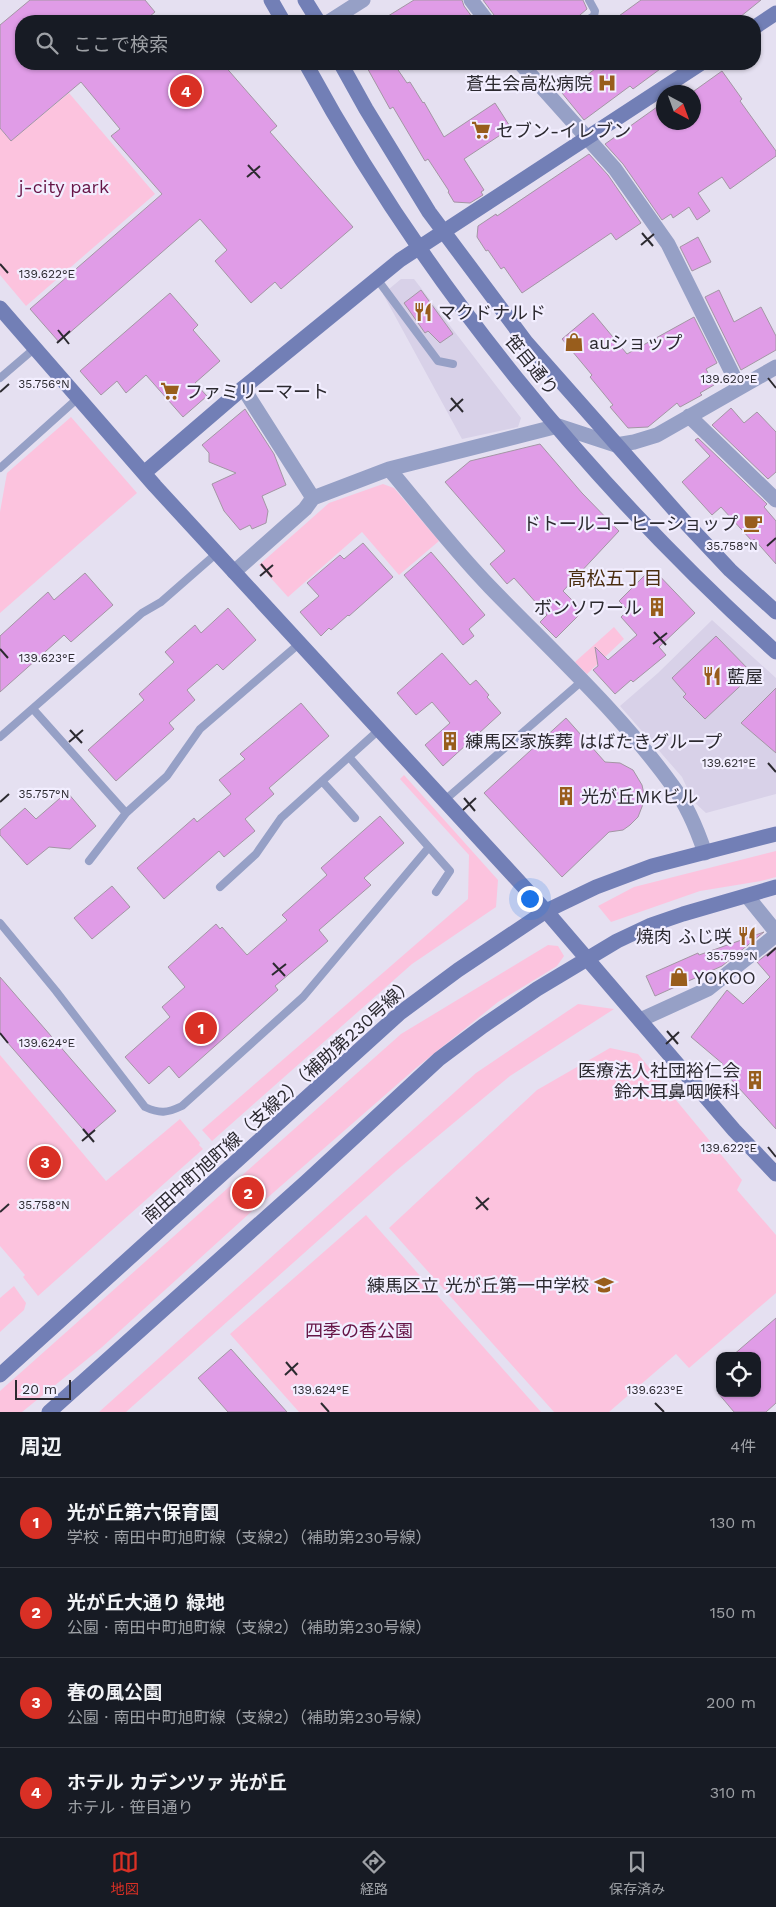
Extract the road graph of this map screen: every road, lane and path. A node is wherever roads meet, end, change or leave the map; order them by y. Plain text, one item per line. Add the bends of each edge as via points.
1 (271, 0) edge
2 (306, 0) edge
3 (363, 0) edge
4 (471, 0) edge
5 (589, 0) edge
6 (776, 13) edge
7 (280, 15) edge
8 (315, 15) edge
9 (339, 15) edge
10 (482, 15) edge
11 (594, 15) edge
12 (761, 23) edge
13 (309, 70) edge
14 (344, 70) edge
15 (528, 70) edge
16 (691, 70) edge
17 (588, 138) junction
18 (444, 231) junction
19 (419, 247) junction
20 (377, 278) junction
21 (0, 308) edge
22 (35, 348) junction
23 (453, 364) dead end
24 (776, 367) edge
25 (0, 378) edge
26 (739, 387) junction
27 (243, 388) junction
28 (78, 398) junction
29 (690, 416) junction
30 (558, 426) junction
31 (616, 444) junction
32 (0, 468) edge
33 (389, 469) junction
34 (144, 473) junction
35 (313, 498) junction
36 (776, 500) edge
37 (217, 553) junction
38 (234, 572) junction
39 (776, 612) edge
40 (300, 643) junction
41 (776, 652) edge
42 (582, 681) junction
43 (33, 709) junction
44 (380, 729) junction
45 (0, 738) edge
46 (349, 757) junction
47 (322, 781) junction
48 (446, 800) junction
49 (126, 813) junction
50 (355, 818) dead end
51 (776, 834) edge
52 (429, 847) junction
53 (706, 852) junction
54 (89, 861) dead end
55 (220, 887) dead end
56 (776, 887) edge
57 (436, 892) dead end
58 (747, 896) junction
59 (546, 911) junction
60 (0, 923) edge
61 (776, 934) edge
62 (588, 960) junction
63 (640, 1020) junction
64 (776, 1174) edge
65 (0, 1375) edge
66 (49, 1412) edge

1 - 7 main road
2 - 8 main road
3 - 9 street
4 - 10 street
5 - 11 lane
6 - 12 main road
13 - 19 main road, 笹目通り via 374,181
14 - 18 main road, 笹目通り via 429,212
15 - 17 street
16 - 17 main road
17 - 18 main road
17 - 26 street via 615,169 668,244
18 - 19 main road
18 - 31 main road, 笹目通り via 526,342
19 - 20 main road
19 - 30 main road, 笹目通り via 486,338
20 - 23 lane via 438,361
20 - 27 main road
21 - 22 main road
22 - 25 lane
22 - 28 main road
24 - 26 street
26 - 29 street
27 - 34 main road
27 - 35 street
28 - 32 lane
28 - 34 main road
29 - 31 street via 657,436
29 - 36 street
30 - 31 street
30 - 33 street
30 - 41 main road, 笹目通り via 663,544
31 - 39 main road, 笹目通り via 730,570
33 - 35 street
33 - 42 street via 488,585
34 - 37 main road
35 - 38 street via 305,509
37 - 38 main road
37 - 43 lane via 161,602 142,613
38 - 40 main road
40 - 44 main road
40 - 49 lane via 200,729 167,776
42 - 48 lane
42 - 53 street via 673,786
43 - 45 lane
43 - 49 lane
44 - 46 lane
44 - 48 main road
46 - 47 lane
46 - 52 lane
47 - 50 lane
47 - 55 lane via 281,818 256,854
48 - 59 main road
49 - 54 lane
51 - 53 main road, 南田中町旭町線（支線2）（補助第230号線）
52 - 57 lane via 450,871
52 - 60 lane via 303,997 182,1106 168,1112 156,1112 145,1107
53 - 59 main road, 南田中町旭町線（支線2）（補助第230号線） via 652,866
56 - 58 main road
58 - 61 street
58 - 62 main road via 651,925 617,941
59 - 62 main road
59 - 65 main road, 南田中町旭町線（支線2）（補助第230号線） via 400,1013
61 - 63 street via 708,989
62 - 63 main road
62 - 66 main road via 537,989 439,1060
63 - 64 main road

